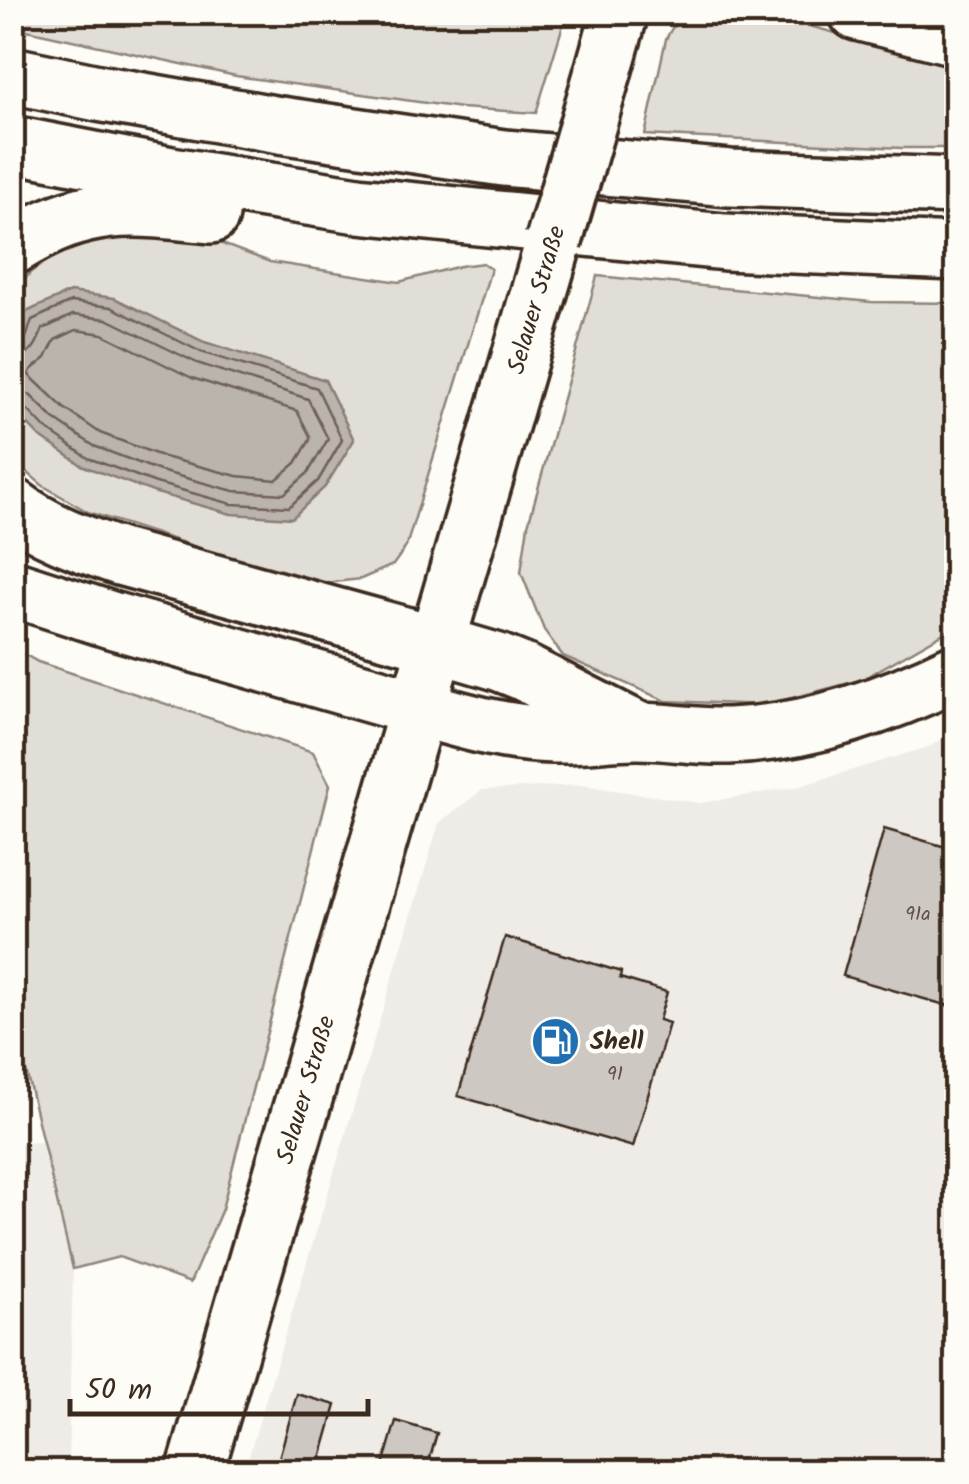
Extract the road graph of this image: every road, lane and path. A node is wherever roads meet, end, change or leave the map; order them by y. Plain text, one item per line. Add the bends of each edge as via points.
1 (620, 12) edge
2 (857, 12) edge
3 (956, 36) edge
4 (12, 75) edge
5 (12, 144) edge
6 (956, 186) edge
7 (358, 205) junction
8 (12, 247) edge
9 (956, 252) edge
10 (12, 506) edge
11 (12, 588) edge
12 (437, 644) junction
13 (956, 672) edge
14 (418, 708) junction
15 (640, 731) junction
16 (195, 1472) edge

1 - 12 main road, Selauer Straße, bridge
2 - 3 main road
4 - 6 main road via 504,158 730,178
5 - 7 main road
7 - 8 main road via 295,224 102,210 54,224
7 - 9 main road via 725,242
10 - 12 main road via 120,557
11 - 14 main road
12 - 14 main road, Selauer Straße
12 - 15 main road via 522,672
13 - 15 main road via 890,702 779,732
14 - 15 main road via 519,732
14 - 16 main road, Selauer Straße

